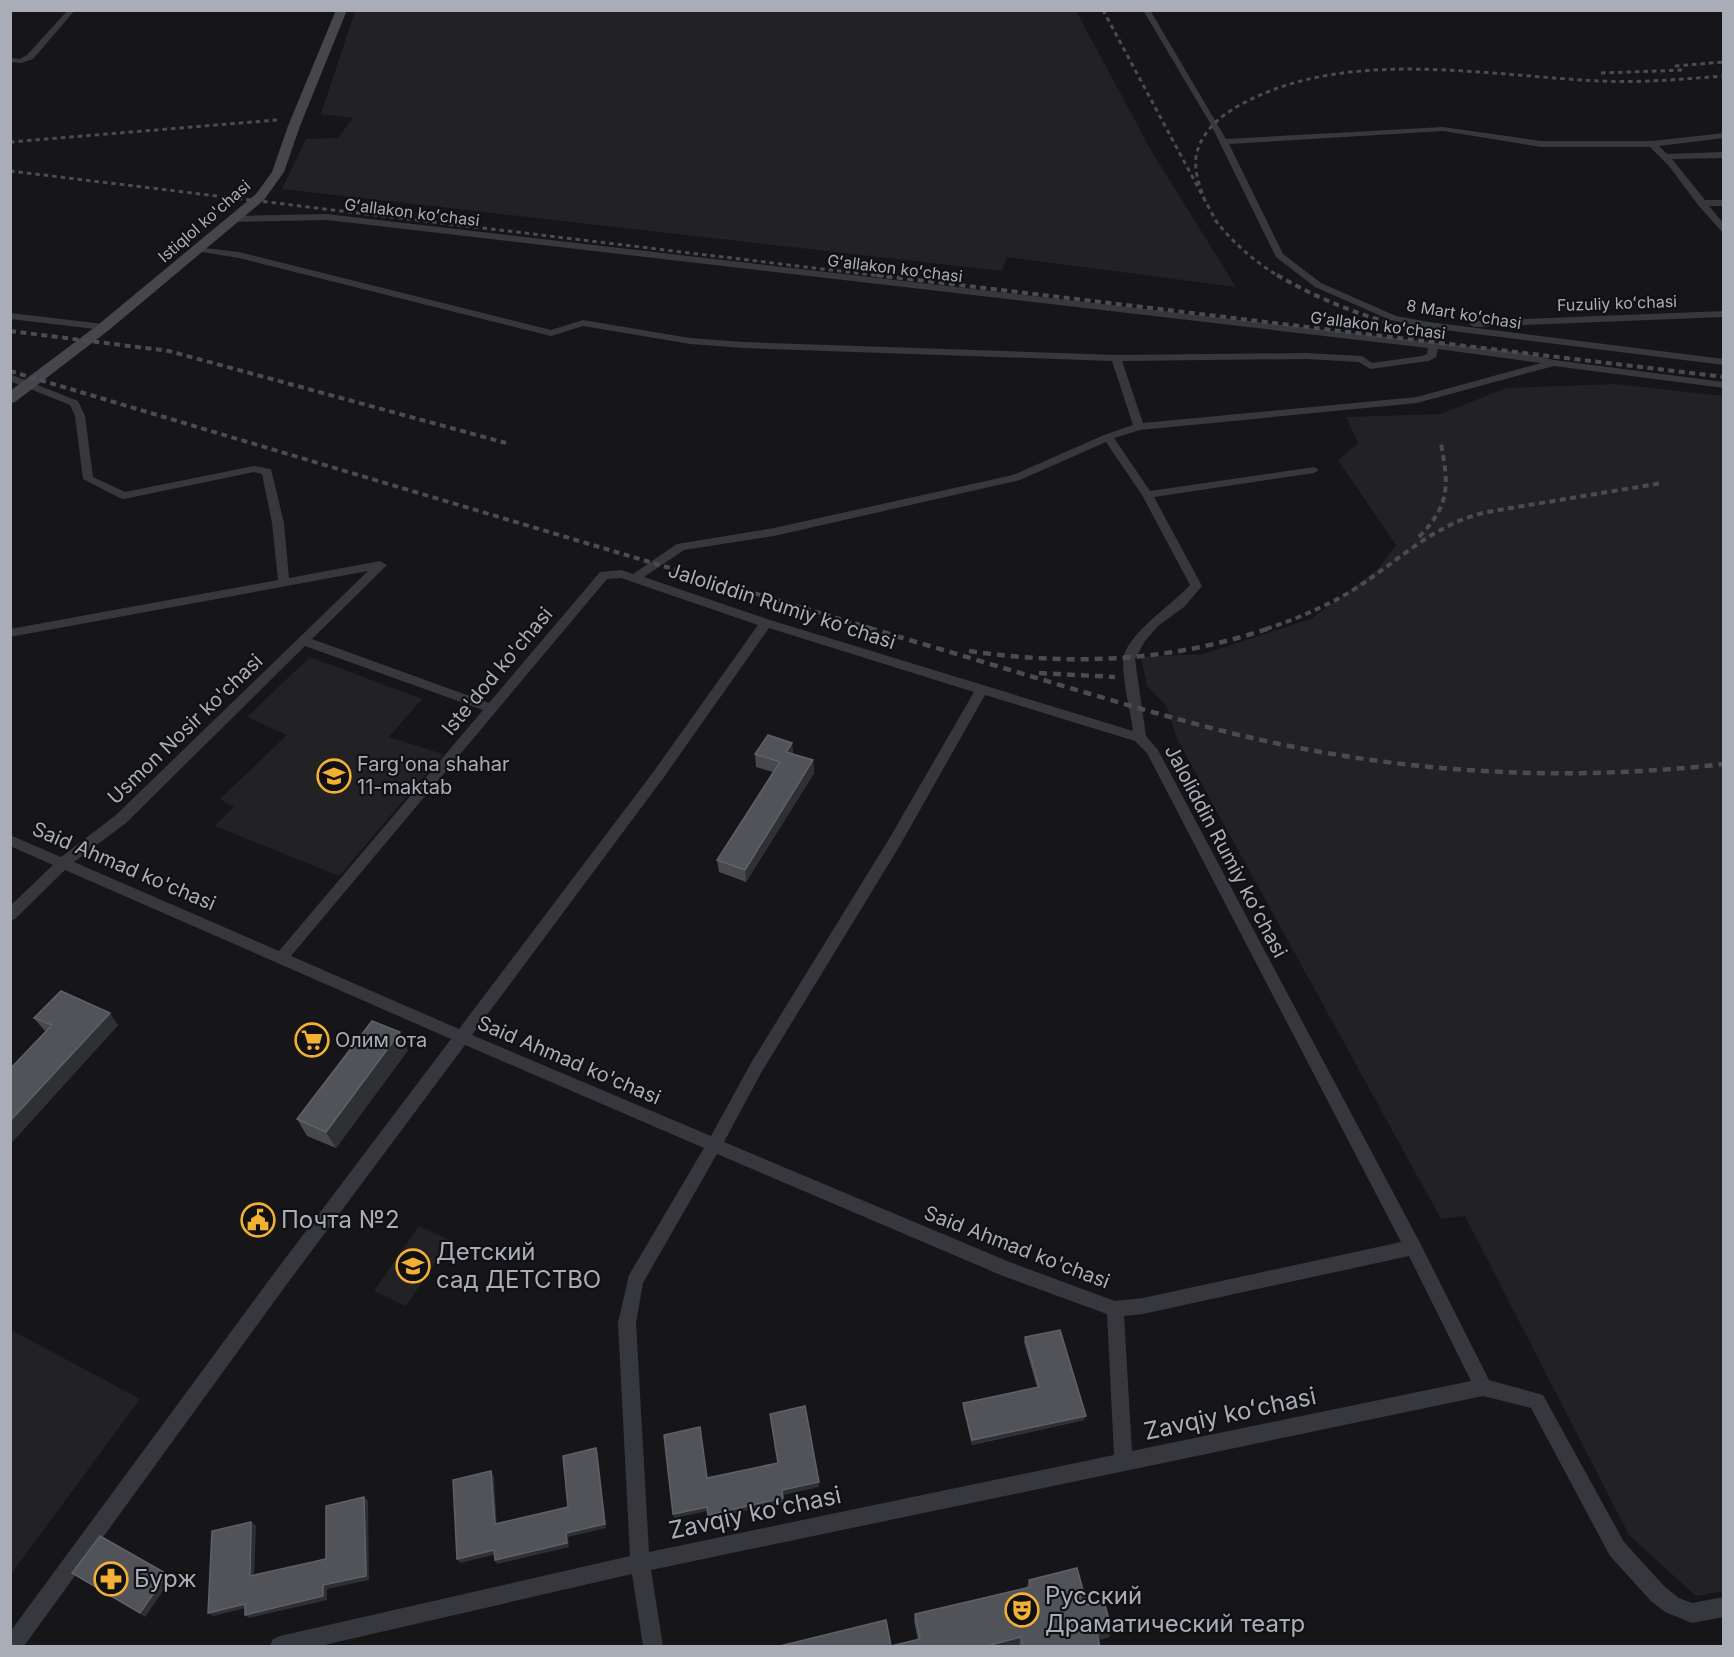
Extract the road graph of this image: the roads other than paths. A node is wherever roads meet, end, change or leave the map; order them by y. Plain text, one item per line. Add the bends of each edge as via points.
1 (72, 10) edge
2 (342, 10) edge
3 (1146, 10) edge
4 (10, 60) edge
5 (1724, 135) edge
6 (1222, 142) junction
7 (1652, 144) junction
8 (1724, 155) edge
9 (1666, 157) junction
10 (1701, 203) junction
11 (1724, 203) edge
12 (232, 219) junction
13 (1724, 231) edge
14 (199, 249) junction
15 (1724, 314) edge
16 (10, 316) edge
17 (1439, 326) junction
18 (104, 327) junction
19 (1433, 347) junction
20 (1116, 358) junction
21 (1724, 362) edge
22 (1554, 363) junction
23 (10, 377) edge
24 (29, 385) junction
25 (1724, 385) edge
26 (10, 399) edge
27 (1139, 427) junction
28 (1108, 437) junction
29 (1314, 470) dead end
30 (1147, 495) junction
31 (604, 575) joint
32 (635, 578) junction
33 (284, 584) junction
34 (766, 623) junction
35 (10, 633) edge
36 (304, 641) junction
37 (981, 691) junction
38 (491, 708) junction
39 (1140, 738) junction
40 (10, 840) edge
41 (64, 862) junction
42 (10, 915) edge
43 (281, 958) junction
44 (463, 1037) junction
45 (714, 1145) junction
46 (1413, 1247) junction
47 (1115, 1309) junction
48 (1483, 1387) junction
49 (1124, 1462) junction
50 (640, 1563) junction
51 (1724, 1607) edge
52 (12, 1647) edge
53 (280, 1647) edge
54 (653, 1647) edge

1 - 4 street via 30,57
2 - 12 main road, Istiqlol ko'chasi via 278,172 260,197
3 - 6 street, 8 Mart koʻchasi
5 - 7 street
6 - 7 street via 1443,129 1535,144
6 - 17 street, 8 Mart koʻchasi via 1280,255 1318,285 1393,318
7 - 9 street
8 - 9 street
9 - 10 street
10 - 11 street
10 - 13 street
12 - 14 main road, Istiqlol ko'chasi
12 - 19 street, Gʻallakon koʻchasi via 327,217
14 - 18 main road, Istiqlol ko'chasi
14 - 20 street via 239,255 551,333 583,322 690,341 744,345
15 - 17 street, Fuzuliy koʻchasi
16 - 18 street
17 - 21 street, 8 Mart koʻchasi
18 - 24 main road, Istiqlol ko'chasi
19 - 20 street via 1432,355 1425,359 1374,366 1367,366 1360,359 1306,356
19 - 22 street, Gʻallakon koʻchasi via 1524,356
20 - 27 street
22 - 25 street, Gʻallakon koʻchasi
22 - 27 street via 1417,400
23 - 24 street
24 - 26 main road, Istiqlol ko'chasi
24 - 33 street via 74,403 80,416 88,479 119,495 254,469 267,471 278,523
27 - 28 street
28 - 30 street
28 - 32 street via 1016,478 774,532 681,547
29 - 30 street
30 - 39 street via 1196,586 1154,623 1129,659
31 - 32 street, Jaloliddin Rumiy koʻchasi
31 - 38 street, Iste'dod ko'chasi
32 - 34 street, Jaloliddin Rumiy koʻchasi
33 - 35 street
33 - 36 street, Usmon Nosir ko'chasi via 381,565
34 - 37 street, Jaloliddin Rumiy koʻchasi
34 - 44 street
36 - 38 street
36 - 41 street, Usmon Nosir ko'chasi via 121,819
37 - 39 street, Jaloliddin Rumiy koʻchasi
37 - 45 street
38 - 43 street, Iste'dod ko'chasi
39 - 46 street, Jaloliddin Rumiy koʻchasi via 1152,750
40 - 41 street, Said Ahmad ko'chasi
41 - 42 street, Usmon Nosir ko'chasi
41 - 43 street, Said Ahmad ko'chasi
43 - 44 street, Said Ahmad ko'chasi
44 - 45 street, Said Ahmad ko'chasi
44 - 52 street via 278,1282
45 - 47 street, Said Ahmad ko'chasi via 1009,1270
45 - 50 street via 635,1281 627,1323
46 - 47 street
46 - 48 street, Jaloliddin Rumiy koʻchasi
47 - 49 street
48 - 49 street, Zavqiy koʻchasi
48 - 51 street, Zavqiy koʻchasi via 1537,1401 1617,1549 1658,1594 1692,1613
49 - 50 street, Zavqiy koʻchasi
50 - 53 street, Zavqiy koʻchasi
50 - 54 street

